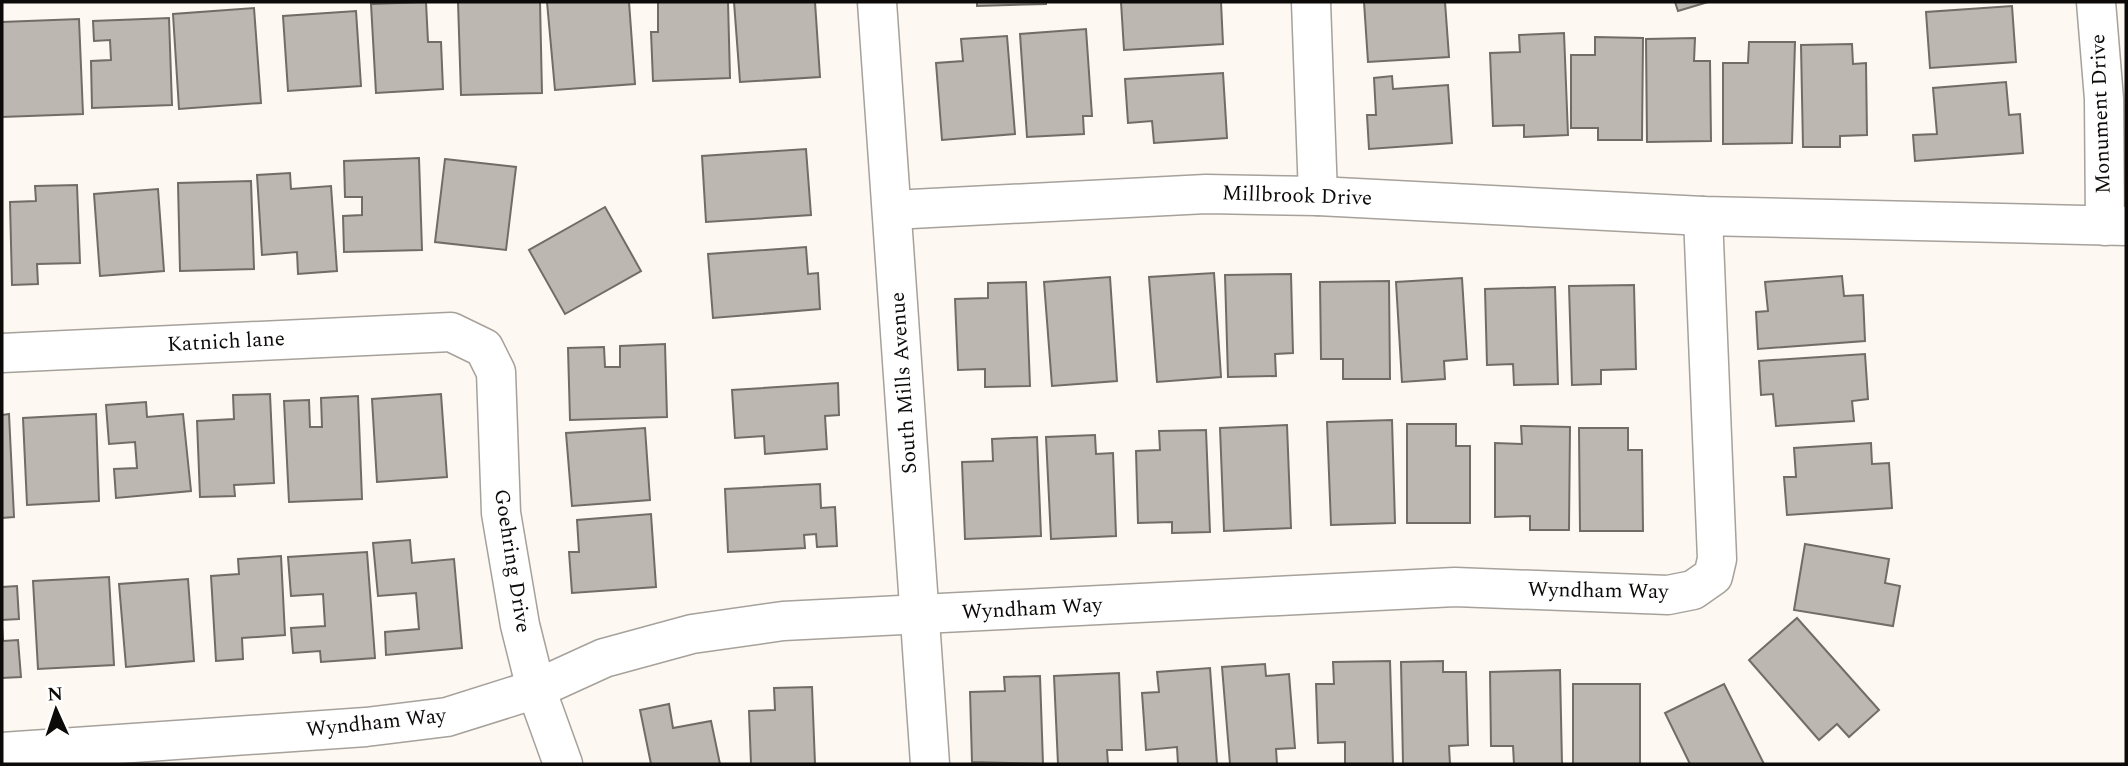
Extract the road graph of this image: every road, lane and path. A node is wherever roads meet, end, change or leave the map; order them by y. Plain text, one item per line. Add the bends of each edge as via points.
1 (877, 2) edge
2 (1311, 2) edge
3 (2096, 2) edge
4 (1318, 196) junction
5 (892, 210) junction
6 (1703, 216) junction
7 (2116, 226) edge
8 (451, 332) joint
9 (2, 353) edge
10 (922, 615) junction
11 (536, 689) junction
12 (2, 751) edge
13 (563, 764) edge
14 (930, 764) edge

1 - 5 street, South Mills Avenue
2 - 4 street
3 - 7 street, Monument Drive
4 - 5 street, Millbrook Drive via 1206,194
4 - 6 street, Millbrook Drive
5 - 10 street, South Mills Avenue
6 - 7 street, Millbrook Drive
6 - 10 street, Wyndham Way via 1717,559 1713,576 1693,590 1668,595 1455,587
8 - 9 street, Katnich lane
8 - 11 street, Goehring Drive via 484,348 496,372 501,513
10 - 11 street, Wyndham Way via 783,621 692,634 604,658
10 - 14 street, South Mills Avenue
11 - 12 street, Wyndham Way via 447,717 366,727
11 - 13 street, Goehring Drive

